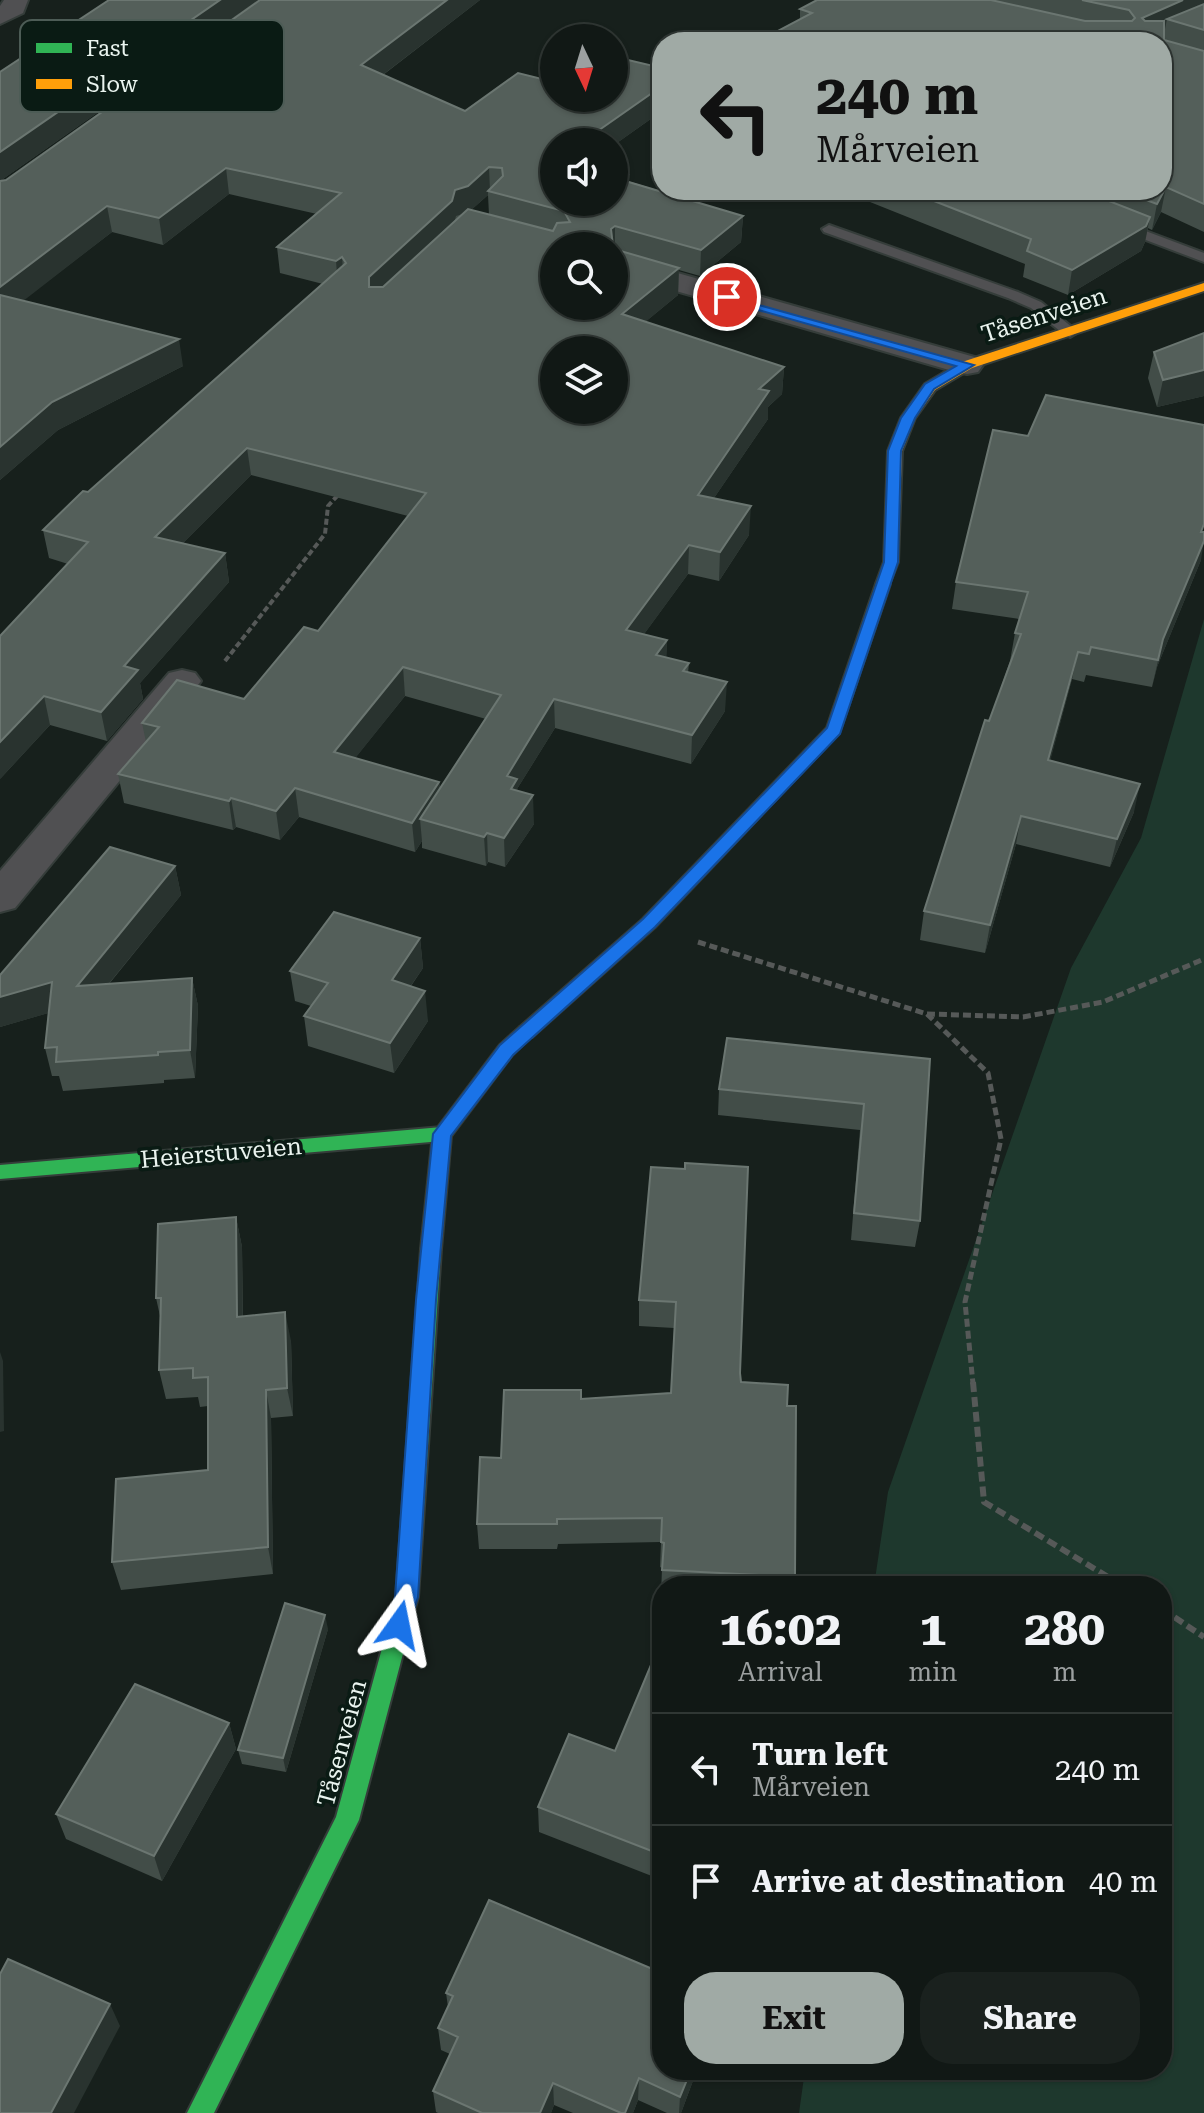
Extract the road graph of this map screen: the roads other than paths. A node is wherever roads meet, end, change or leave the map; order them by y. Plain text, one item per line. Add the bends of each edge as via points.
1 (16, 0) edge
2 (0, 17) edge
3 (1107, 221) edge
4 (829, 229) dead end
5 (1204, 258) edge
6 (628, 268) edge
7 (1204, 287) edge
8 (1070, 332) junction
9 (967, 365) junction
10 (182, 681) edge
11 (0, 898) edge
12 (442, 1134) junction
13 (0, 1172) edge
14 (200, 2113) edge

1 - 2 street via 14,8
3 - 5 lane
4 - 8 lane via 1013,295 1036,305
6 - 9 street
7 - 8 street, Tåsenveien
8 - 9 street, Tåsenveien
9 - 12 street, Tåsenveien via 930,387 908,418 895,451 891,562 834,730 649,923 506,1050
10 - 11 street
12 - 13 street, Heierstuveien
12 - 14 street, Tåsenveien via 407,1597 347,1820

